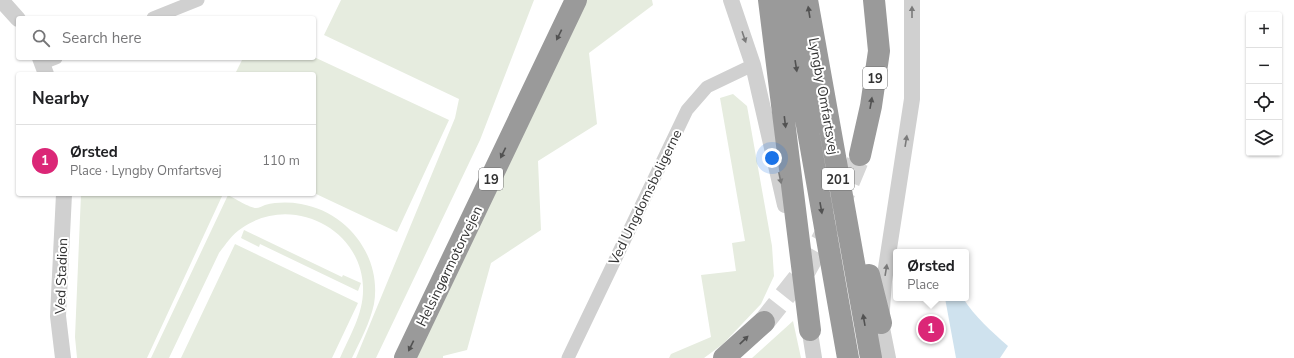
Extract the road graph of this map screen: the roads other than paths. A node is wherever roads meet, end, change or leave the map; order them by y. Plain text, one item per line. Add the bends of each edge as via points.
1 (1, 0) edge
2 (198, 0) edge
3 (576, 0) edge
4 (731, 0) edge
5 (769, 0) edge
6 (785, 0) edge
7 (807, 0) edge
8 (874, 0) edge
9 (912, 0) edge
10 (16, 16) edge
11 (158, 16) edge
12 (754, 64) junction
13 (821, 83) junction
14 (860, 155) tunnel mouth
15 (64, 196) edge
16 (764, 322) tunnel mouth
17 (881, 322) junction
18 (810, 330) junction
19 (63, 358) edge
20 (405, 358) edge
21 (568, 358) edge
22 (724, 358) edge
23 (814, 358) edge
24 (848, 358) edge
25 (870, 358) edge
26 (888, 358) edge

1 - 10 street
2 - 11 street
3 -> 20 highway, Helsingørmotorvejen / 19
4 -> 12 street
5 -> 18 highway
6 -> 24 highway, Lyngby Omfartsvej / 201
13 -> 7 highway, Lyngby Omfartsvej / 201
14 -> 8 highway, 19 via 871,106 879,51
17 -> 9 street via 884,281 912,99
12 -> 18 street
12 - 21 street, Ved Ungdomsboligerne via 707,87 686,110
13 - 17 highway via 847,164 865,261
25 -> 13 highway, Lyngby Omfartsvej / 201
15 - 19 street, Ved Stadion via 58,316
22 -> 16 highway
17 - 26 street
18 - 23 street

